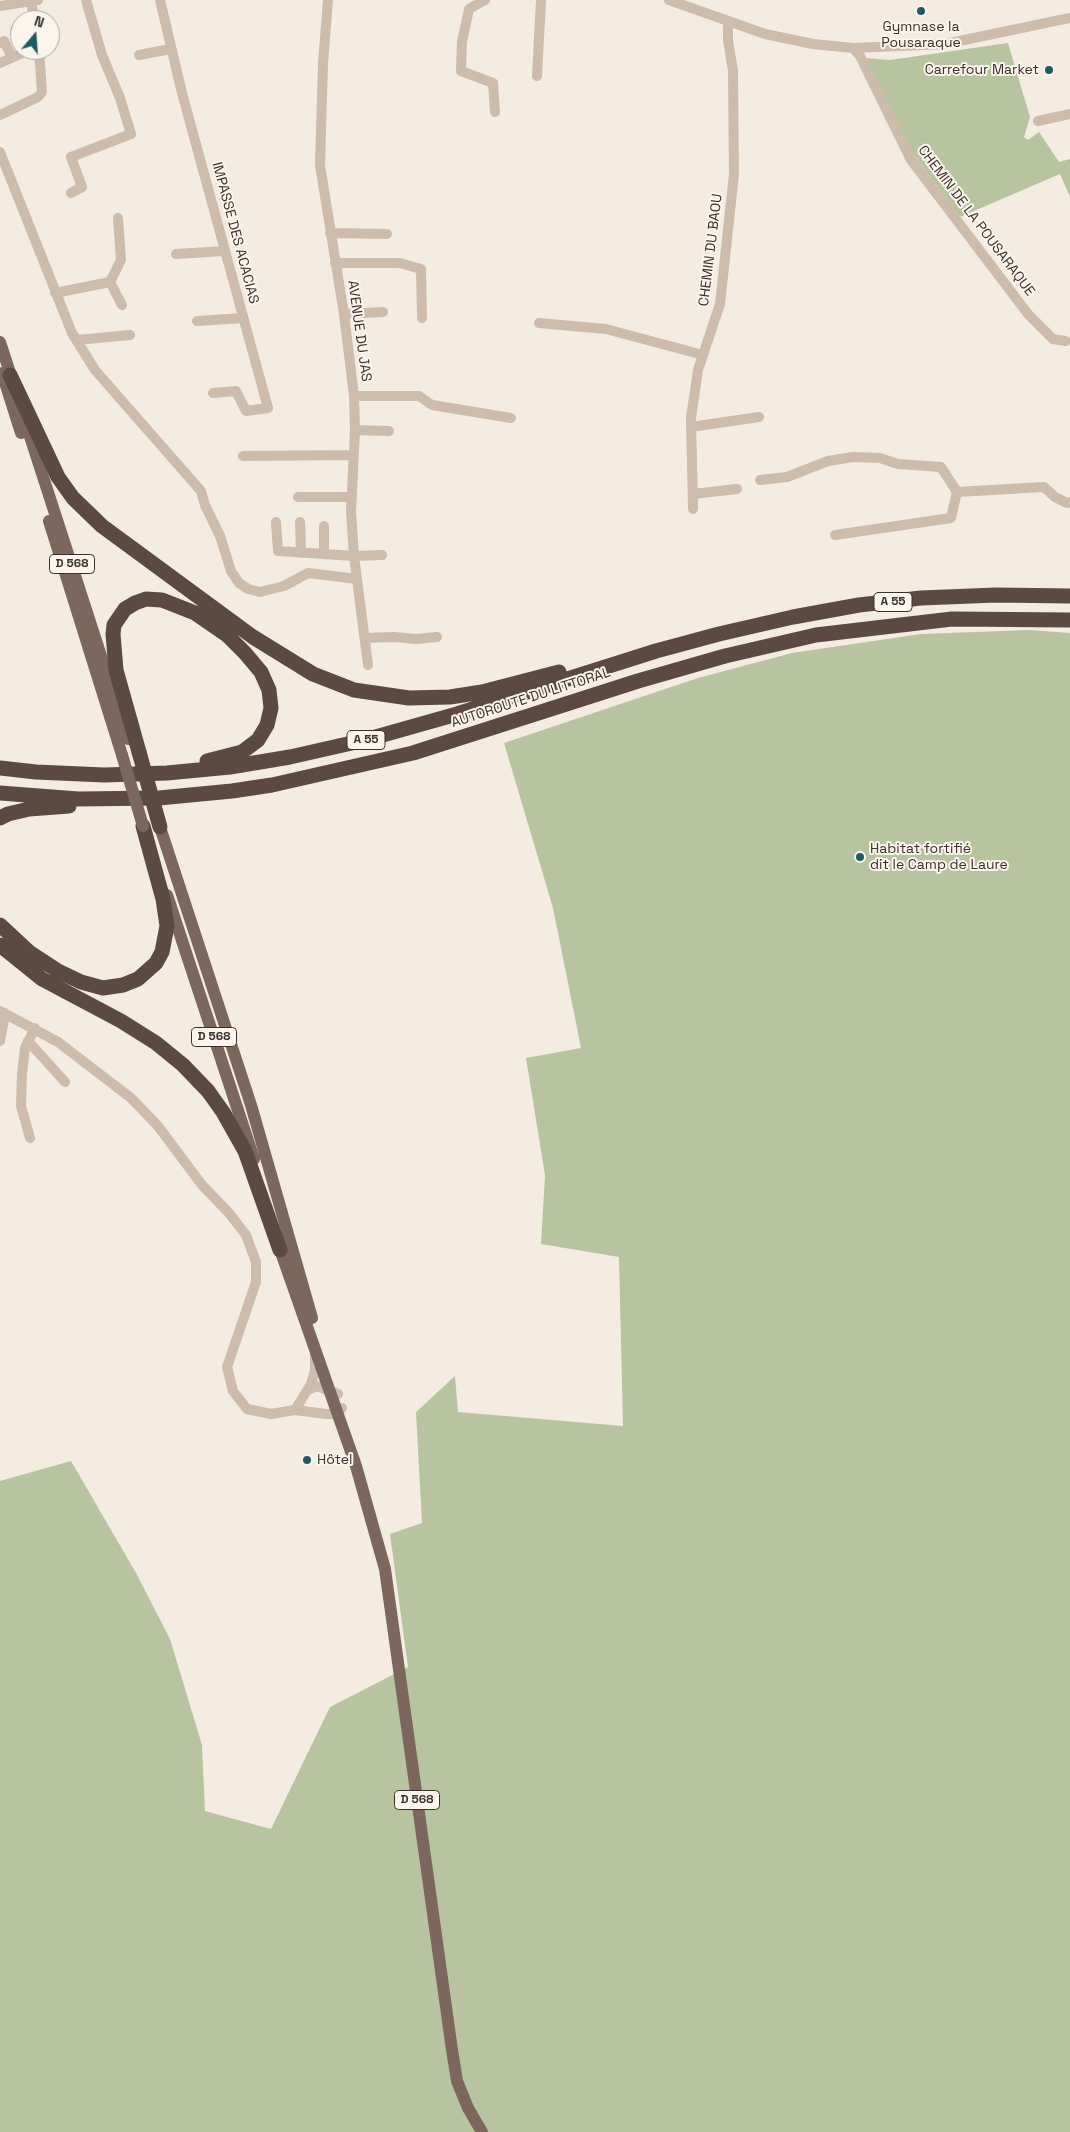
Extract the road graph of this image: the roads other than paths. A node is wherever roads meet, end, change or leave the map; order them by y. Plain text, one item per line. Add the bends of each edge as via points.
1 (86, 0) edge
2 (160, 0) edge
3 (328, 0) edge
4 (486, 0) edge
5 (541, 0) edge
6 (669, 0) edge
7 (34, 1) edge
8 (0, 6) edge
9 (1070, 18) edge
10 (728, 21) junction
11 (0, 43) edge
12 (854, 48) junction
13 (171, 49) junction
14 (10, 54) edge
15 (139, 55) dead end
16 (40, 60) edge
17 (536, 76) dead end
18 (495, 112) dead end
19 (1070, 114) edge
20 (0, 115) edge
21 (1038, 121) dead end
22 (0, 152) edge
23 (71, 192) dead end
24 (118, 218) dead end
25 (330, 233) junction
26 (387, 234) dead end
27 (225, 251) junction
28 (176, 254) dead end
29 (335, 263) junction
30 (110, 282) junction
31 (55, 293) junction
32 (122, 305) dead end
33 (383, 312) dead end
34 (344, 314) junction
35 (243, 318) junction
36 (422, 318) dead end
37 (197, 320) dead end
38 (539, 323) dead end
39 (130, 336) dead end
40 (77, 340) junction
41 (1066, 341) dead end
42 (0, 342) edge
43 (703, 355) junction
44 (5, 372) edge
45 (213, 393) dead end
46 (354, 396) junction
47 (759, 417) dead end
48 (511, 418) dead end
49 (691, 427) junction
50 (355, 430) junction
51 (389, 431) dead end
52 (353, 455) junction
53 (244, 456) dead end
54 (760, 480) dead end
55 (737, 489) dead end
56 (957, 492) junction
57 (693, 494) junction
58 (298, 497) dead end
59 (350, 497) junction
60 (1070, 502) edge
61 (693, 509) dead end
62 (276, 522) dead end
63 (300, 522) dead end
64 (324, 526) dead end
65 (835, 535) dead end
66 (301, 552) junction
67 (324, 553) junction
68 (382, 555) dead end
69 (354, 556) junction
70 (357, 579) junction
71 (1070, 596) edge
72 (1070, 620) edge
73 (719, 634) junction
74 (438, 637) dead end
75 (365, 638) junction
76 (368, 665) dead end
77 (413, 753) junction
78 (132, 754) junction
79 (0, 764) edge
80 (0, 768) edge
81 (0, 793) edge
82 (0, 818) edge
83 (143, 826) junction
84 (161, 831) joint
85 (0, 924) edge
86 (0, 945) edge
87 (3, 1012) edge
88 (35, 1028) junction
89 (0, 1041) edge
90 (28, 1041) junction
91 (65, 1082) dead end
92 (30, 1138) dead end
93 (280, 1250) junction
94 (315, 1352) junction
95 (308, 1390) junction
96 (333, 1392) junction
97 (295, 1410) junction
98 (339, 1411) junction
99 (482, 2132) edge

1 - 23 street via 102,56 131,134 71,156 82,187
2 - 13 street, IMPASSE DES ACACIAS
3 - 25 street, AVENUE DU JAS via 320,165
4 - 18 street via 470,9 462,42 461,71 493,83
5 - 17 street
6 - 10 street
7 - 8 street
9 - 12 street via 945,44
10 - 12 street via 765,34
10 - 43 street, CHEMIN DU BAOU via 733,71 734,174 720,304
11 - 14 street via 4,41
12 - 41 street, CHEMIN DE LA POUSARAQUE via 912,160 1028,314 1053,339
13 - 15 street
13 - 27 street, IMPASSE DES ACACIAS
16 - 20 street via 42,92
19 - 21 street
22 - 31 street
24 - 30 street via 121,260
25 - 26 street
25 - 29 street, AVENUE DU JAS
27 - 28 street
27 - 35 street, IMPASSE DES ACACIAS
29 - 34 street, AVENUE DU JAS
29 - 36 street via 400,263 421,269
30 - 31 street
30 - 32 street
31 - 40 street
33 - 34 street
34 - 46 street, AVENUE DU JAS
35 - 37 street
35 - 45 street, IMPASSE DES ACACIAS via 268,408 246,411 236,391
38 - 43 street via 606,329
39 - 40 street
40 - 70 street via 95,370 201,491 238,583 260,592 284,586 308,573
42 - 44 main road, D 568
43 - 49 street, CHEMIN DU BAOU
44 - 73 highway via 58,477 72,498 91,516 253,637 312,674 354,690 410,698 458,696
44 - 78 main road, D 568
46 - 48 street via 419,396 432,404
46 - 50 street, AVENUE DU JAS
47 - 49 street
49 - 57 street, CHEMIN DU BAOU
50 - 51 street
50 - 52 street, AVENUE DU JAS
52 - 53 street
52 - 59 street, AVENUE DU JAS
54 - 56 street via 787,477 828,461 853,457 880,458 898,464 941,467
55 - 57 street
56 - 60 street via 1044,487 1055,497
56 - 65 street via 951,518
57 - 61 street, CHEMIN DU BAOU
58 - 59 street
59 - 69 street, AVENUE DU JAS
62 - 66 street via 278,551
63 - 66 street
64 - 67 street
66 - 67 street
67 - 69 street
68 - 69 street
69 - 70 street, AVENUE DU JAS
70 - 75 street, AVENUE DU JAS
71 - 73 highway, AUTOROUTE DU LITTORAL / A 55 via 921,598 793,617
72 - 77 highway, AUTOROUTE DU LITTORAL / A 55 via 952,619 816,635 638,681
73 - 80 highway, AUTOROUTE DU LITTORAL / A 55 via 457,714 290,757 230,767 158,773 104,775
74 - 75 street
75 - 76 street, AVENUE DU JAS
77 - 81 highway, AUTOROUTE DU LITTORAL / A 55 via 272,784 159,798 78,799
77 - 82 highway via 334,776 231,797 165,804 29,809
78 - 79 highway via 116,670 114,625 130,606 146,599 162,600 195,613 227,635 261,672 269,690 271,708 267,726 258,740 242,752 218,759 163,767 116,770
78 - 83 main road, D 568, bridge
78 - 84 highway, bridge
83 - 85 highway via 167,926 162,952 152,968 138,979 103,988 81,982 29,952
83 - 93 main road, D 568 via 251,1148
84 - 96 main road, D 568 via 251,1105
86 - 93 highway via 42,979 156,1042 208,1091 245,1151
87 - 88 street
87 - 89 street
88 - 90 street
88 - 97 street via 70,1050 143,1109 246,1236 256,1262 256,1282 227,1367 233,1391 247,1409 271,1414
90 - 91 street
90 - 92 street via 23,1063 21,1106
93 - 94 main road, D 568
94 - 95 street via 315,1371
94 - 96 main road, D 568
95 - 96 street via 317,1386
95 - 97 street
96 - 98 main road, D 568
97 - 98 street
98 - 99 main road, D 568 via 385,1569 456,2074 468,2108

